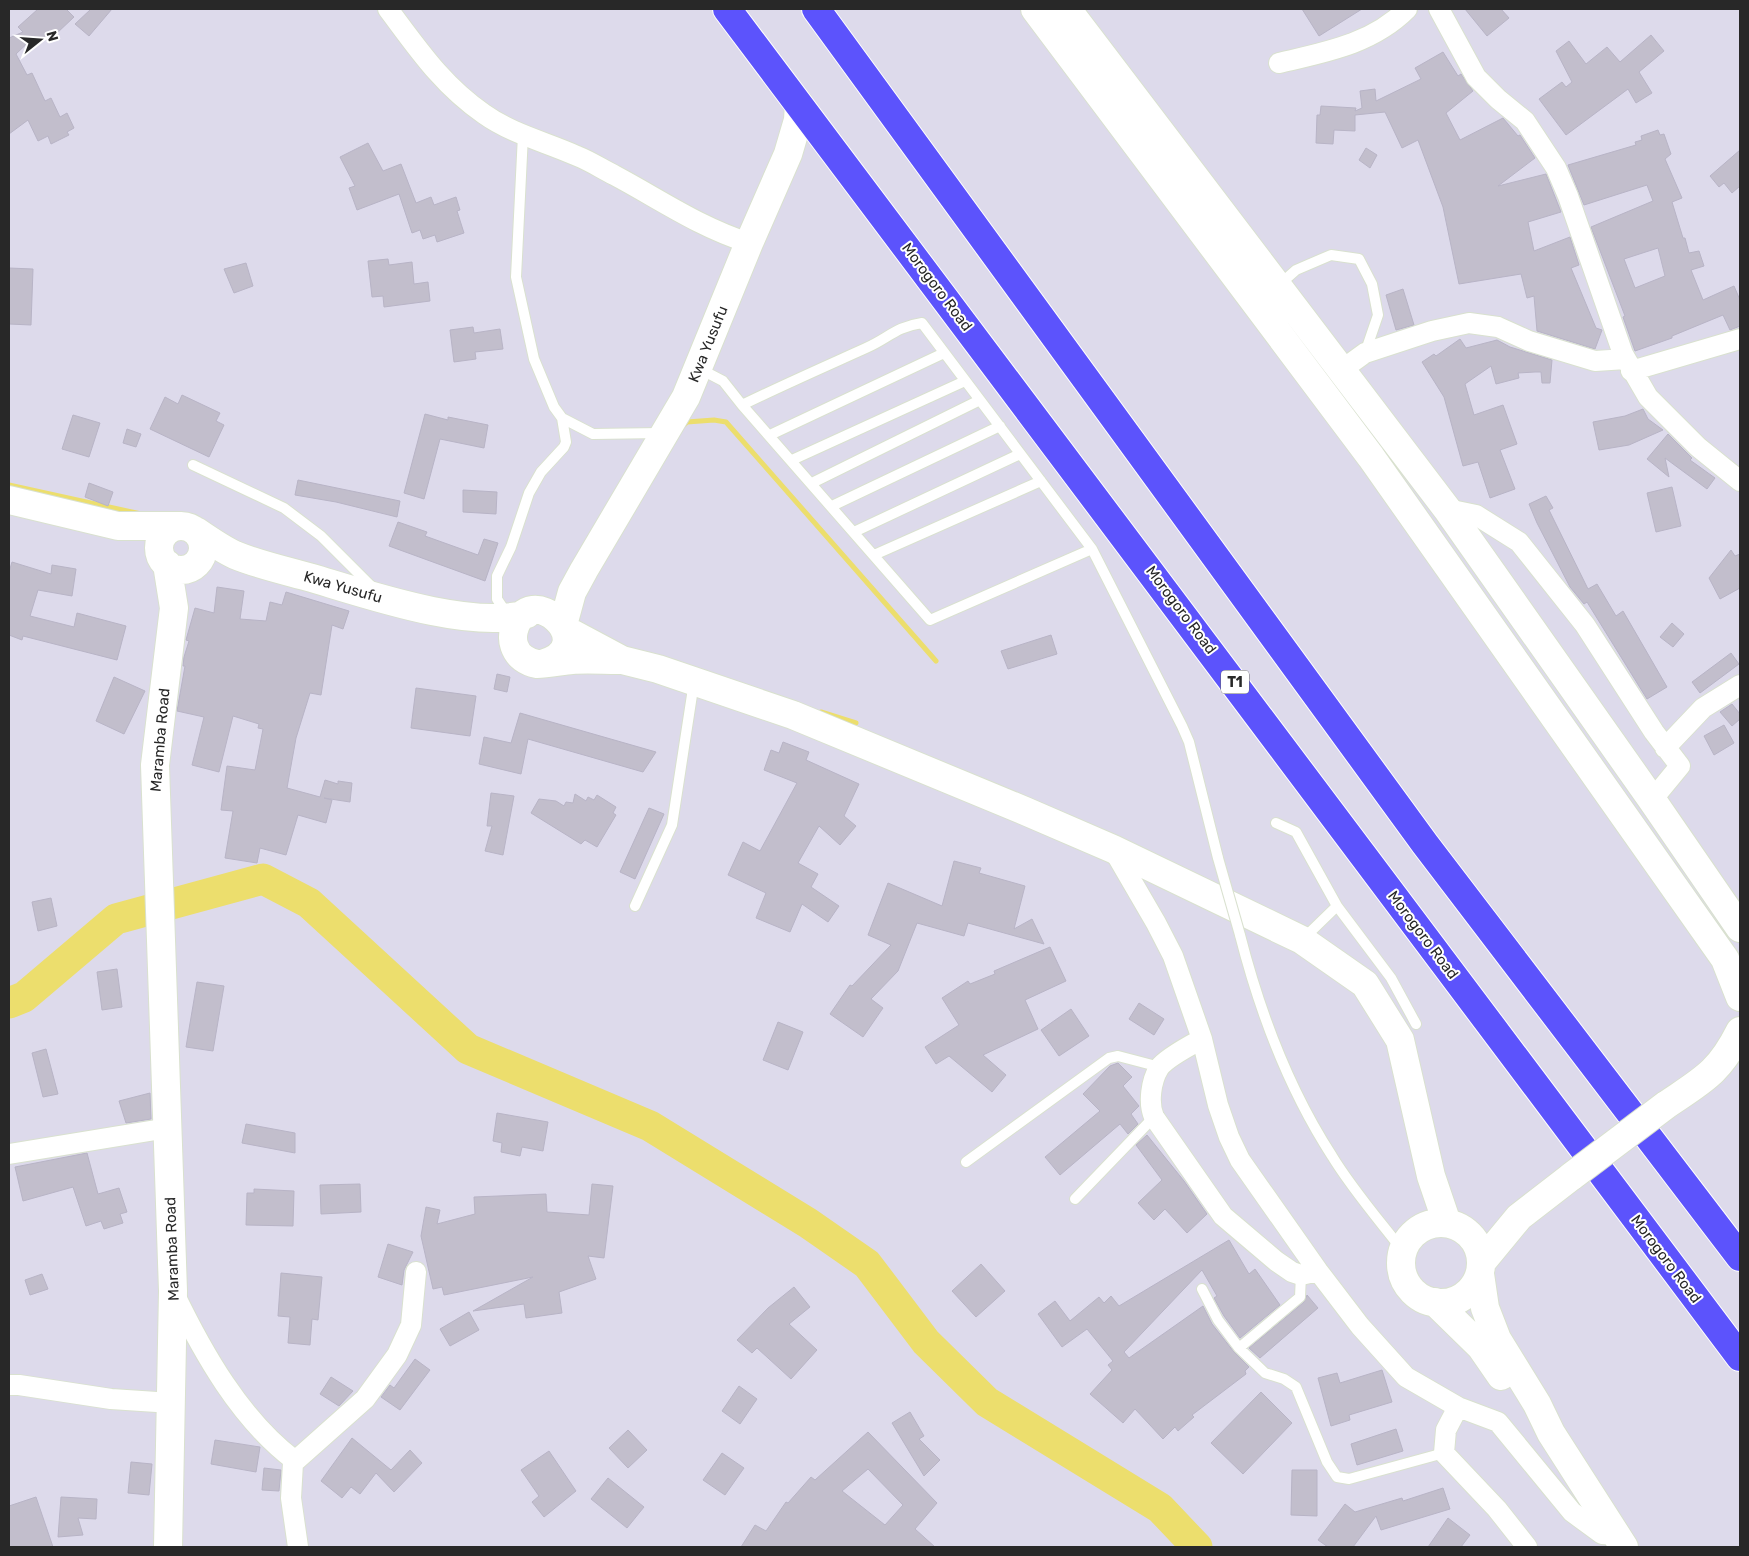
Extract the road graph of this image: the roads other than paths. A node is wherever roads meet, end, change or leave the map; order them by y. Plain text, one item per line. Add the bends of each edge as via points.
1 (388, 9) edge
2 (727, 9) edge
3 (816, 9) edge
4 (1035, 9) edge
5 (1067, 9) edge
6 (1407, 9) edge
7 (1439, 9) edge
8 (1279, 63) dead end
9 (799, 104) junction
10 (524, 135) junction
11 (749, 243) junction
12 (1278, 285) junction
13 (1740, 339) edge
14 (944, 353) junction
15 (1364, 353) junction
16 (1629, 365) junction
17 (698, 368) junction
18 (1342, 369) junction
19 (965, 381) junction
20 (980, 400) junction
21 (742, 405) junction
22 (562, 418) junction
23 (1000, 426) junction
24 (665, 433) junction
25 (770, 435) junction
26 (1020, 454) junction
27 (792, 460) junction
28 (193, 465) dead end
29 (1040, 481) junction
30 (1740, 482) edge
31 (812, 483) junction
32 (9, 500) edge
33 (832, 506) junction
34 (1447, 509) junction
35 (118, 526) junction
36 (188, 529) junction
37 (854, 532) junction
38 (1092, 549) junction
39 (874, 555) junction
40 (248, 560) junction
41 (179, 563) junction
42 (584, 570) junction
43 (382, 599) junction
44 (438, 611) junction
45 (524, 614) junction
46 (563, 627) junction
47 (532, 659) junction
48 (622, 660) junction
49 (694, 681) junction
50 (1740, 686) edge
51 (1666, 748) junction
52 (1652, 800) junction
53 (1276, 823) dead end
54 (1113, 849) junction
55 (635, 906) dead end
56 (1337, 906) junction
57 (1740, 928) edge
58 (1302, 940) junction
59 (1740, 997) edge
60 (1416, 1024) dead end
61 (1740, 1031) edge
62 (1202, 1039) junction
63 (1740, 1066) edge
64 (1160, 1067) junction
65 (1713, 1073) junction
66 (1154, 1117) junction
67 (168, 1128) junction
68 (9, 1154) edge
69 (966, 1162) dead end
70 (1076, 1199) dead end
71 (1519, 1217) junction
72 (1453, 1225) junction
73 (1403, 1251) junction
74 (1740, 1257) edge
75 (1480, 1269) junction
76 (416, 1272) dead end
77 (1310, 1273) junction
78 (1202, 1290) dead end
79 (173, 1291) junction
80 (1435, 1302) junction
81 (1239, 1348) junction
82 (1740, 1357) edge
83 (9, 1385) edge
84 (172, 1403) junction
85 (1458, 1407) junction
86 (1551, 1433) junction
87 (1444, 1452) junction
88 (294, 1460) junction
89 (1621, 1541) edge
90 (168, 1547) edge
91 (298, 1547) edge
92 (1527, 1547) edge

1 - 10 street via 436,74 484,115
2 - 9 highway, Morogoro Road / T1
3 - 74 highway via 1425,844
4 - 59 street via 1371,457 1726,959
5 - 12 street
6 - 8 street via 1392,24 1341,49
7 - 16 street via 1476,77 1524,121 1556,168
9 - 11 street, Kwa Yusufu via 788,154
9 - 82 highway, Morogoro Road / T1
10 - 11 street via 579,156 687,218
10 - 22 lane via 516,277 534,359 554,408
11 - 17 street, Kwa Yusufu
12 - 15 lane via 1296,270 1331,255 1359,259 1372,284 1378,315
12 - 18 street
13 - 16 street
14 - 19 lane
14 - 21 lane via 922,323 904,326 868,347 799,376
14 - 25 lane
15 - 16 street via 1440,329 1481,323 1595,361
15 - 18 street
16 - 30 street via 1648,398
17 - 21 lane via 724,381
17 - 24 street, Kwa Yusufu
18 - 34 street
19 - 20 lane
19 - 27 lane
20 - 23 lane
20 - 31 lane
21 - 25 lane
22 - 24 lane via 594,434
22 - 45 lane via 564,447 541,472 529,493 511,547 497,576 497,599
23 - 26 lane
23 - 33 lane
24 - 42 street, Kwa Yusufu
25 - 27 lane
26 - 29 lane
26 - 37 lane
27 - 31 lane
28 - 43 lane via 284,508 321,536
29 - 38 lane
29 - 39 lane
31 - 33 lane
32 - 35 street
33 - 37 lane
34 - 51 street via 1476,515 1519,542 1585,625
34 - 52 street
35 - 36 street
35 - 41 street
36 - 40 street, Kwa Yusufu
36 - 41 street via 203,547
36 - 41 street via 165,533 161,540
37 - 39 lane
38 - 39 lane via 930,620
38 - 73 lane, bridge via 1189,742 1254,989 1288,1075 1332,1157
40 - 41 street, Kwa Yusufu
40 - 43 street, Kwa Yusufu
41 - 67 street, Maramba Road via 155,764
42 - 45 street, Kwa Yusufu via 560,597 545,607
42 - 46 street, Kwa Yusufu via 572,592
43 - 44 street, Kwa Yusufu
44 - 45 street, Kwa Yusufu via 481,618
44 - 47 street, Kwa Yusufu
45 - 46 street via 550,613
45 - 47 street via 517,622 513,636 515,649
46 - 47 street via 566,639 557,657
46 - 48 street
47 - 48 street
48 - 49 street
49 - 54 street via 793,715
49 - 55 lane via 672,825
50 - 51 street via 1703,708
51 - 52 street via 1680,766
52 - 57 street
53 - 56 lane via 1296,832
54 - 58 street
54 - 62 street via 1162,934
56 - 58 lane
56 - 60 lane via 1391,978
58 - 72 street via 1365,984 1400,1040 1431,1176
61 - 65 street via 1728,1055
62 - 64 street
62 - 77 street via 1218,1105 1240,1160
63 - 65 street
64 - 66 street via 1151,1097 1150,1108
64 - 69 lane via 1118,1056 1108,1058
65 - 71 street, bridge
66 - 70 lane
66 - 77 street via 1223,1216 1276,1261
67 - 68 street
67 - 79 street, Maramba Road
71 - 72 street via 1482,1226
71 - 75 street
72 - 73 street via 1425,1226 1412,1236
72 - 75 street via 1475,1242
73 - 80 street via 1401,1262 1407,1284 1415,1293
75 - 80 street via 1475,1285 1458,1300
75 - 86 street via 1485,1308 1496,1339 1537,1404
76 - 88 street via 411,1325 392,1362 365,1399
77 - 81 lane via 1300,1298
77 - 85 street via 1406,1377
78 - 81 lane via 1218,1320
79 - 84 street, Maramba Road
79 - 88 street via 206,1355 232,1393 279,1449
80 - 86 street via 1480,1347 1528,1412
81 - 87 lane via 1265,1373 1284,1378 1296,1387 1327,1462 1337,1477 1349,1479
83 - 84 street via 112,1399
84 - 90 street, Maramba Road
85 - 87 street via 1446,1430
85 - 89 street via 1498,1422 1572,1512 1602,1534
86 - 89 street
87 - 92 street via 1497,1508
88 - 91 street via 291,1498

